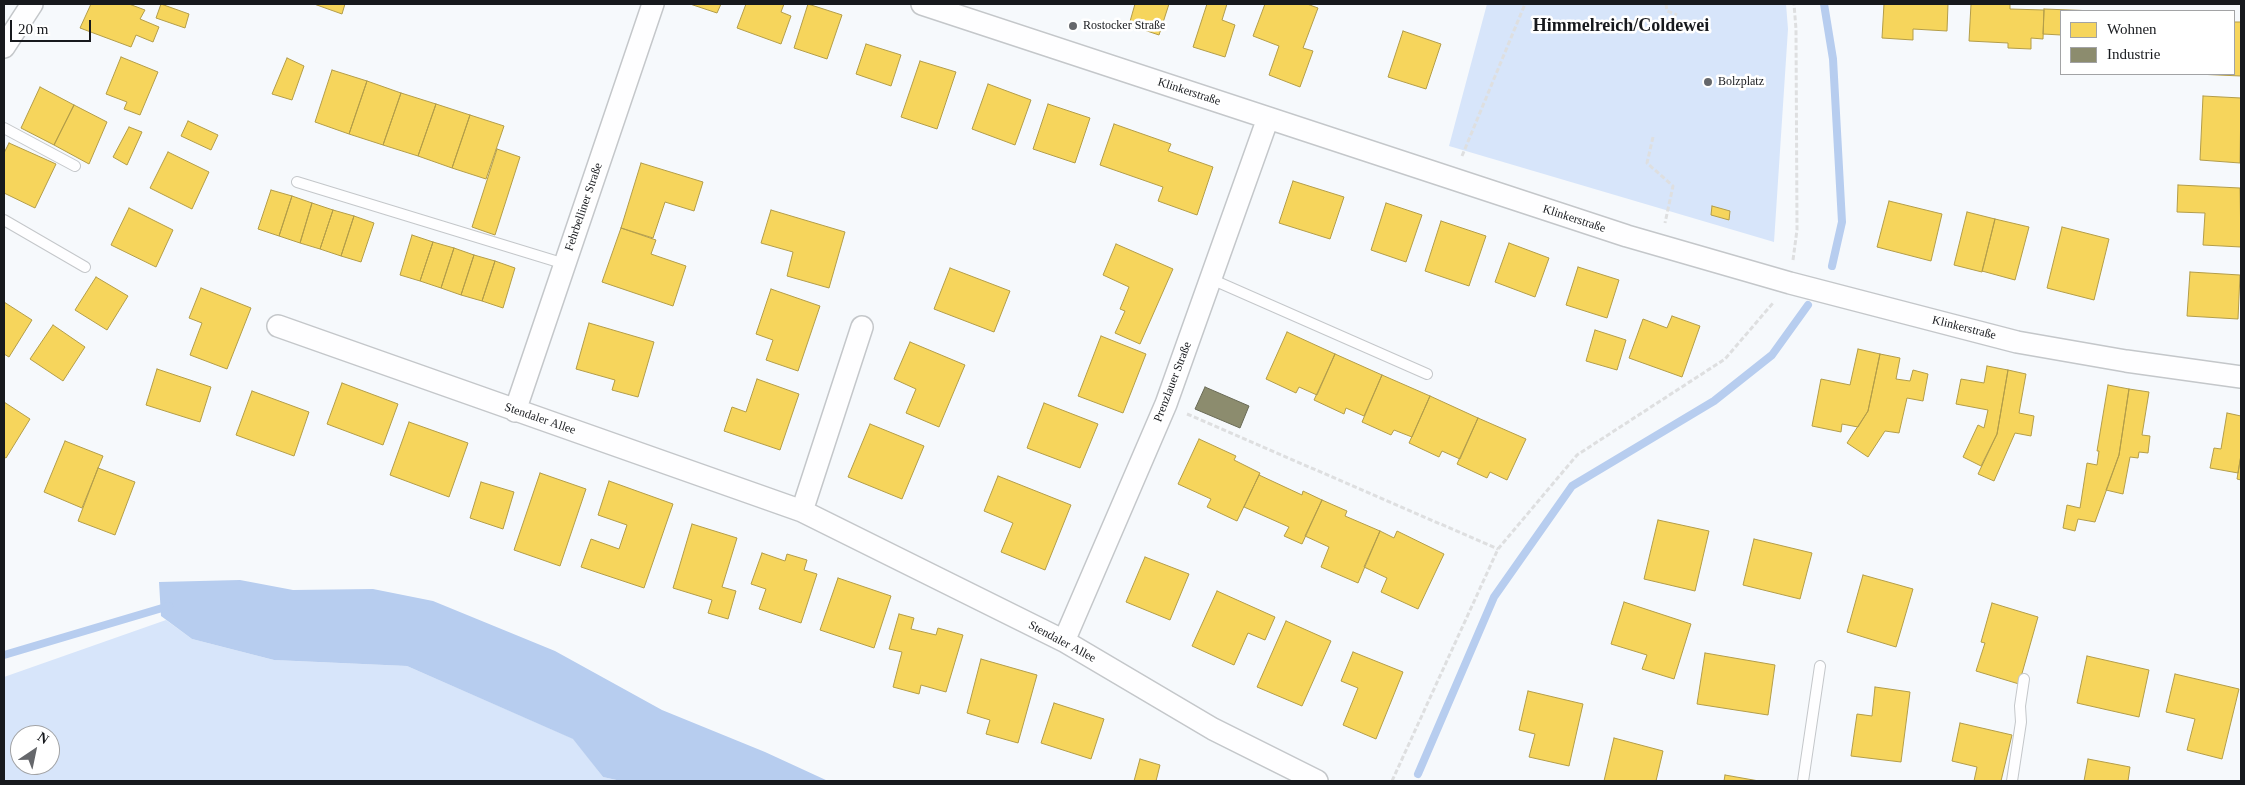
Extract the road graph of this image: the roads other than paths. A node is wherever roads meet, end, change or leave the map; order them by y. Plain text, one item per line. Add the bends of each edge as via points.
1 (32, 4) edge
2 (653, 4) edge
3 (922, 4) edge
4 (956, 10) edge
5 (4, 47) edge
6 (1268, 118) junction
7 (4, 128) edge
8 (74, 166) dead end
9 (297, 182) dead end
10 (4, 220) edge
11 (565, 264) junction
12 (85, 267) dead end
13 (1211, 279) junction
14 (278, 326) dead end
15 (862, 327) dead end
16 (1426, 374) dead end
17 (2241, 377) edge
18 (515, 411) junction
19 (802, 511) junction
20 (1064, 641) junction
21 (1820, 666) dead end
22 (2024, 679) dead end
23 (1318, 781) edge
24 (1803, 781) edge
25 (2012, 781) edge

1 - 5 street
2 - 11 street, Fehrbelliner Straße
3 - 4 street, Klinkerstraße
4 - 6 street, Klinkerstraße
6 - 13 street, Prenzlauer Straße
6 - 17 street, Klinkerstraße via 1660,246 1790,283 2018,342
7 - 8 lane
9 - 11 lane
10 - 12 lane
11 - 18 street, Fehrbelliner Straße
13 - 16 lane
13 - 20 street, Prenzlauer Straße via 1166,404
14 - 18 street, Stendaler Allee
15 - 19 street
18 - 19 street, Stendaler Allee
19 - 20 street, Stendaler Allee
20 - 23 street, Stendaler Allee via 1212,729
21 - 24 lane
22 - 25 lane

